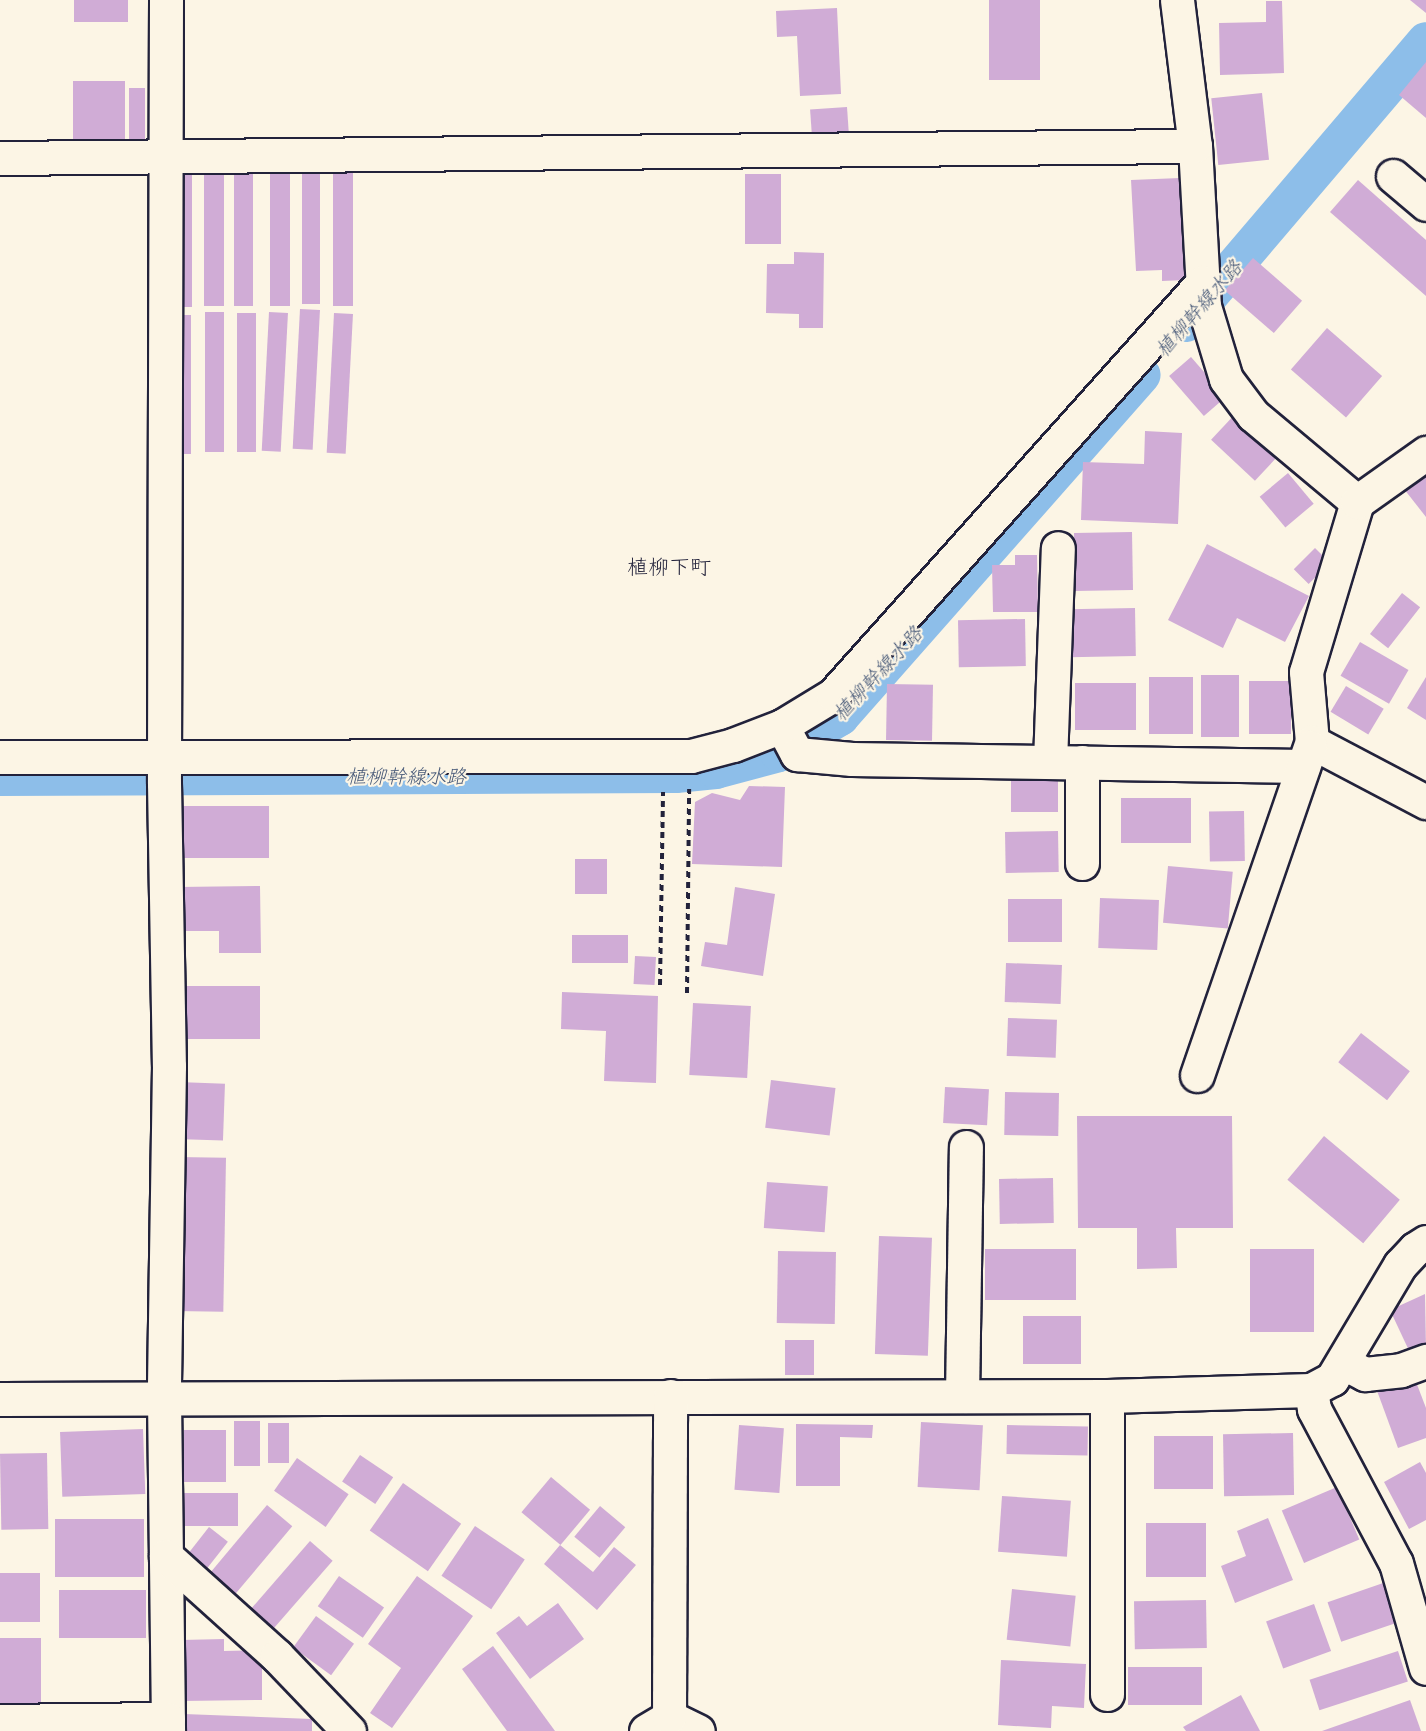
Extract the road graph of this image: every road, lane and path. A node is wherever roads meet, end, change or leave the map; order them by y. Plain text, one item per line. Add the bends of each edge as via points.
1 (166, 0) edge
2 (1177, 0) edge
3 (1195, 146) junction
4 (166, 156) junction
5 (0, 158) edge
6 (1393, 176) dead end
7 (1426, 204) edge
8 (1203, 282) junction
9 (1426, 453) edge
10 (1357, 502) junction
11 (1058, 548) dead end
12 (790, 740) junction
13 (1308, 754) junction
14 (0, 757) edge
15 (1066, 762) junction
16 (165, 768) junction
17 (663, 785) dead end
18 (680, 785) dead end
19 (1426, 802) edge
20 (1082, 863) dead end
21 (660, 985) dead end
22 (687, 993) dead end
23 (1197, 1075) dead end
24 (966, 1147) dead end
25 (1426, 1242) edge
26 (1426, 1361) edge
27 (1344, 1362) junction
28 (1311, 1390) junction
29 (670, 1396) junction
30 (962, 1396) junction
31 (1107, 1396) junction
32 (164, 1398) junction
33 (0, 1399) edge
34 (166, 1557) junction
35 (1426, 1668) edge
36 (1107, 1694) dead end
37 (0, 1720) edge
38 (658, 1724) edge
39 (168, 1725) edge
40 (349, 1731) edge
41 (698, 1731) edge

1 - 4 street
2 - 3 street
3 - 4 street
3 - 8 street
4 - 5 street
4 - 16 street
6 - 7 street
8 - 10 street via 1204,306 1227,379 1253,415
8 - 12 street
9 - 10 street
10 - 13 street via 1306,672
11 - 15 street
12 - 15 street via 852,759
12 - 16 street via 733,746 691,756
13 - 15 street
13 - 19 street
13 - 23 street
14 - 16 street
15 - 20 street
16 - 32 street via 170,1066
17 - 21 path
18 - 22 path via 689,785
24 - 30 street
25 - 27 street via 1400,1264
26 - 27 street via 1401,1370 1365,1374
27 - 28 street via 1332,1379
28 - 31 street
28 - 35 street via 1314,1409 1396,1563
29 - 30 street
29 - 32 street
29 - 38 street
30 - 31 street
31 - 36 street
32 - 33 street
32 - 34 street
34 - 39 street
34 - 40 street via 278,1656
37 - 39 street
38 - 41 street

